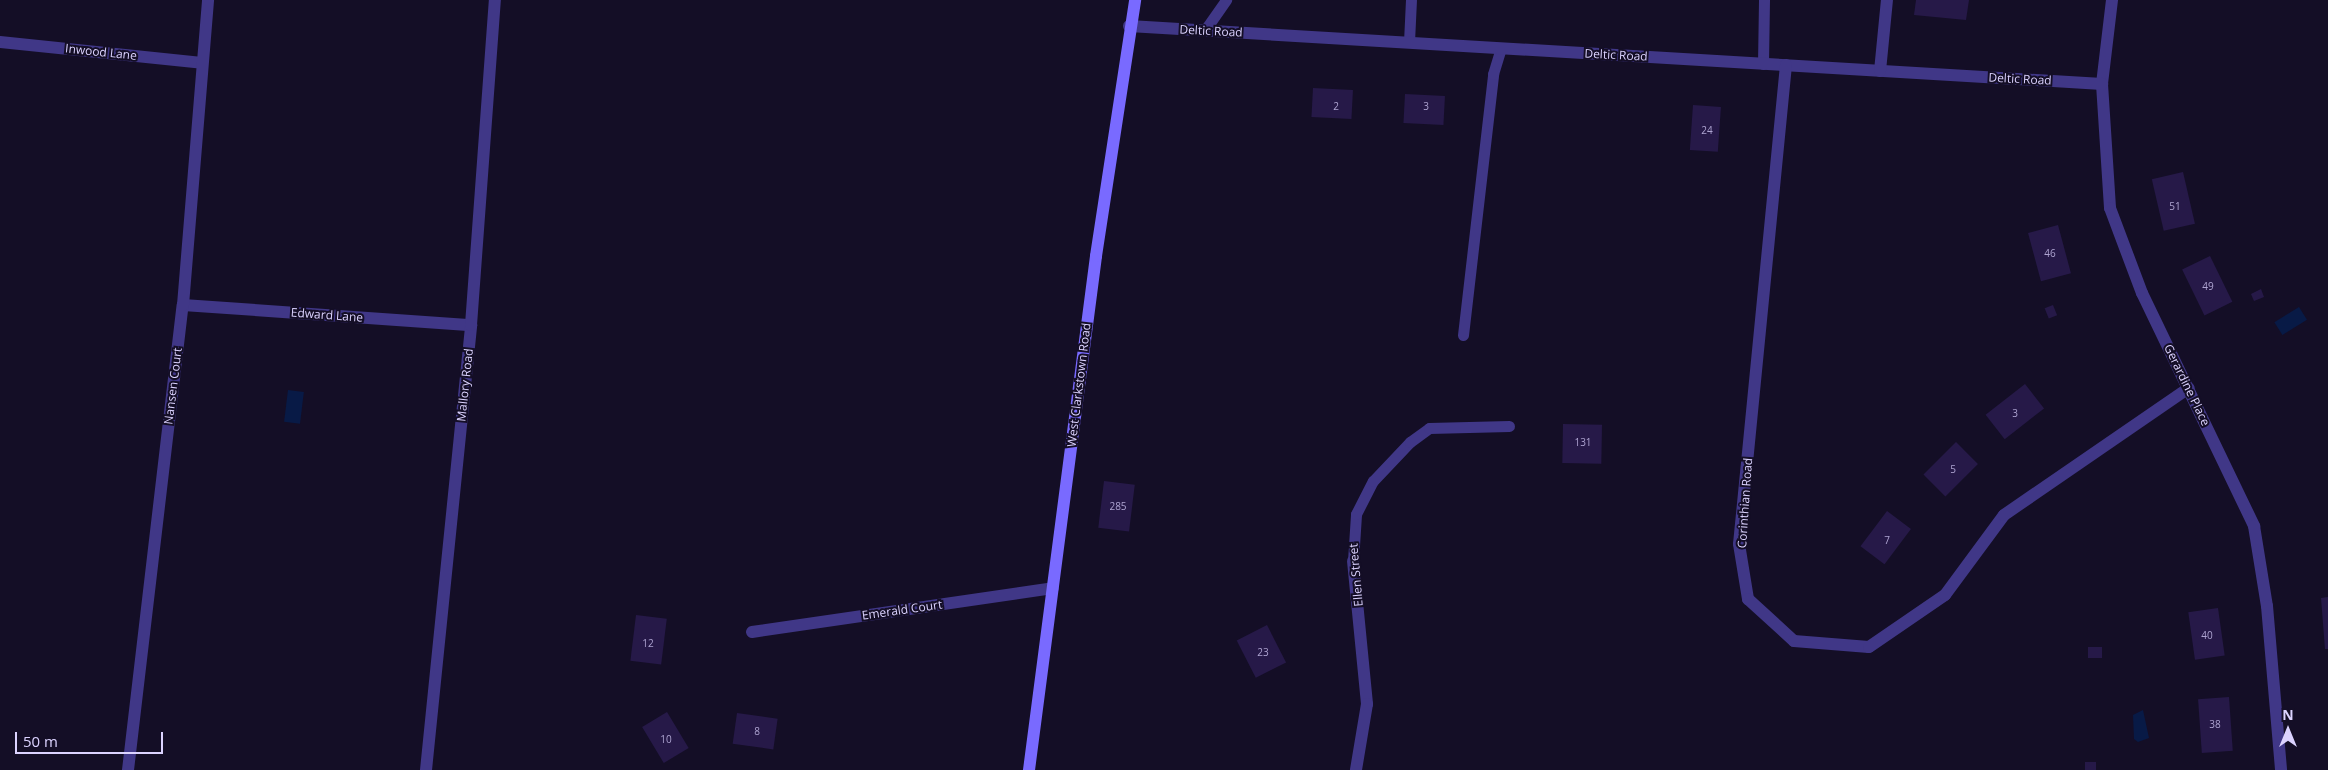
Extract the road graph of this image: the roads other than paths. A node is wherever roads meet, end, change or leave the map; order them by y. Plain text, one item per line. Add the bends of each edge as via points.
1 (208, 0) edge
2 (495, 0) edge
3 (1135, 0) edge
4 (1226, 0) edge
5 (1411, 0) edge
6 (1764, 0) edge
7 (1887, 0) edge
8 (2112, 0) edge
9 (1129, 26) junction
10 (1205, 30) junction
11 (0, 42) edge
12 (1409, 42) junction
13 (1501, 48) junction
14 (202, 63) junction
15 (1763, 64) junction
16 (1786, 65) junction
17 (1880, 71) junction
18 (2102, 84) junction
19 (182, 305) junction
20 (471, 325) junction
21 (1463, 335) dead end
22 (2189, 388) junction
23 (1510, 426) dead end
24 (1353, 561) joint
25 (1053, 588) junction
26 (752, 632) dead end
27 (128, 770) edge
28 (426, 770) edge
29 (1029, 770) edge
30 (1356, 770) edge
31 (2281, 770) edge

1 - 14 street, Nansen Court
2 - 20 street, Mallory Road
3 - 9 street, West Clarkstown Road
4 - 10 lane
5 - 12 lane
6 - 15 lane
7 - 17 street
8 - 18 street, Gerardine Place
9 - 10 street, Deltic Road
9 - 25 street, West Clarkstown Road
10 - 12 street, Deltic Road
11 - 14 street, Inwood Lane
12 - 13 street, Deltic Road
13 - 15 street, Deltic Road
13 - 21 lane via 1493,74
14 - 19 street, Nansen Court
15 - 16 street, Deltic Road
16 - 17 street, Deltic Road
16 - 22 street, Corinthian Road via 1740,544 1748,599 1794,641 1869,648 1945,595 2004,515
17 - 18 street, Deltic Road
18 - 22 street, Gerardine Place via 2110,208 2142,293
19 - 20 street, Edward Lane
19 - 27 street, Nansen Court
20 - 28 street, Mallory Road
22 - 31 street, Gerardine Place via 2254,526 2267,606
23 - 24 lane, Ellen Street via 1428,428 1410,442 1373,481 1356,514
24 - 30 street, Ellen Street via 1367,704
25 - 26 street, Emerald Court
25 - 29 street, West Clarkstown Road

